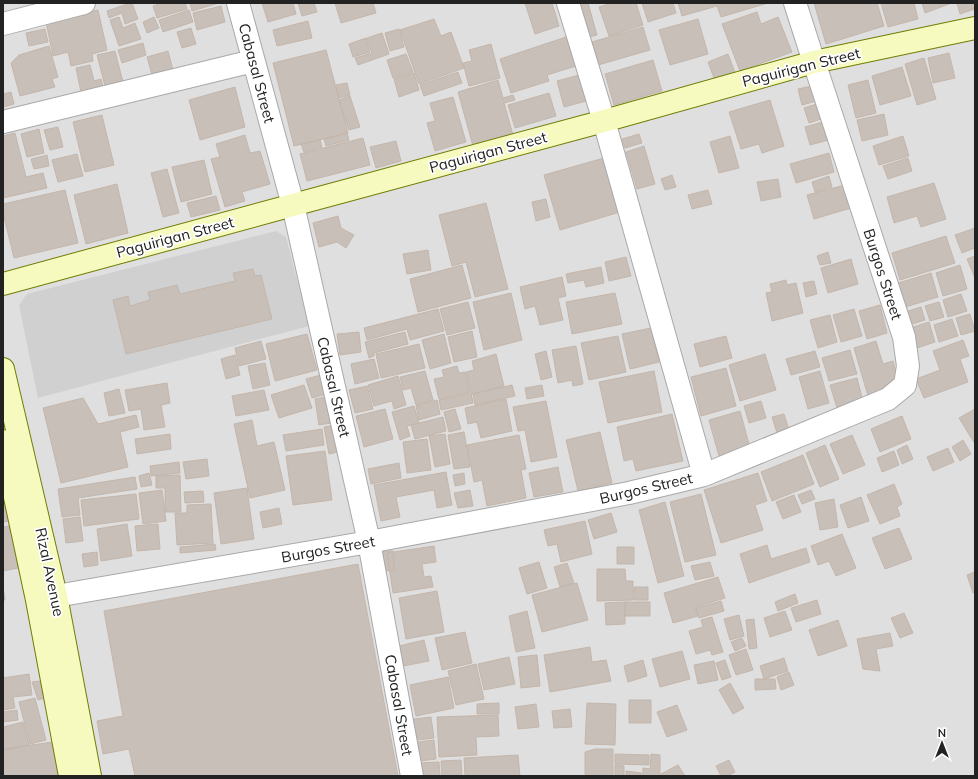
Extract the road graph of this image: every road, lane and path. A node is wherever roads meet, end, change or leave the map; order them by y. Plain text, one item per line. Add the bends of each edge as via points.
1 (84, 3) edge
2 (238, 3) edge
3 (568, 3) edge
4 (795, 3) edge
5 (3, 24) edge
6 (975, 28) edge
7 (253, 61) junction
8 (814, 62) junction
9 (604, 121) junction
10 (3, 122) edge
11 (293, 205) junction
12 (3, 284) edge
13 (3, 369) edge
14 (3, 441) edge
15 (704, 474) junction
16 (369, 542) junction
17 (46, 598) junction
18 (70, 776) edge
19 (90, 776) edge
20 (412, 776) edge

1 - 5 street
2 - 7 street, Cabasal Street
3 - 9 street
4 - 8 street, Burgos Street
6 - 8 main road, Paguirigan Street
7 - 10 street
7 - 11 street, Cabasal Street
8 - 9 main road, Paguirigan Street
8 - 15 street, Burgos Street via 904,337 908,366 905,385 888,400
9 - 11 main road, Paguirigan Street
9 - 15 street
11 - 12 main road, Paguirigan Street
11 - 16 street, Cabasal Street
13 - 17 main road, Rizal Avenue
14 - 17 main road, Rizal Avenue
15 - 16 street, Burgos Street via 629,493
16 - 17 street, Burgos Street
16 - 20 street, Cabasal Street
17 - 18 main road, Rizal Avenue
17 - 19 main road, Rizal Avenue

